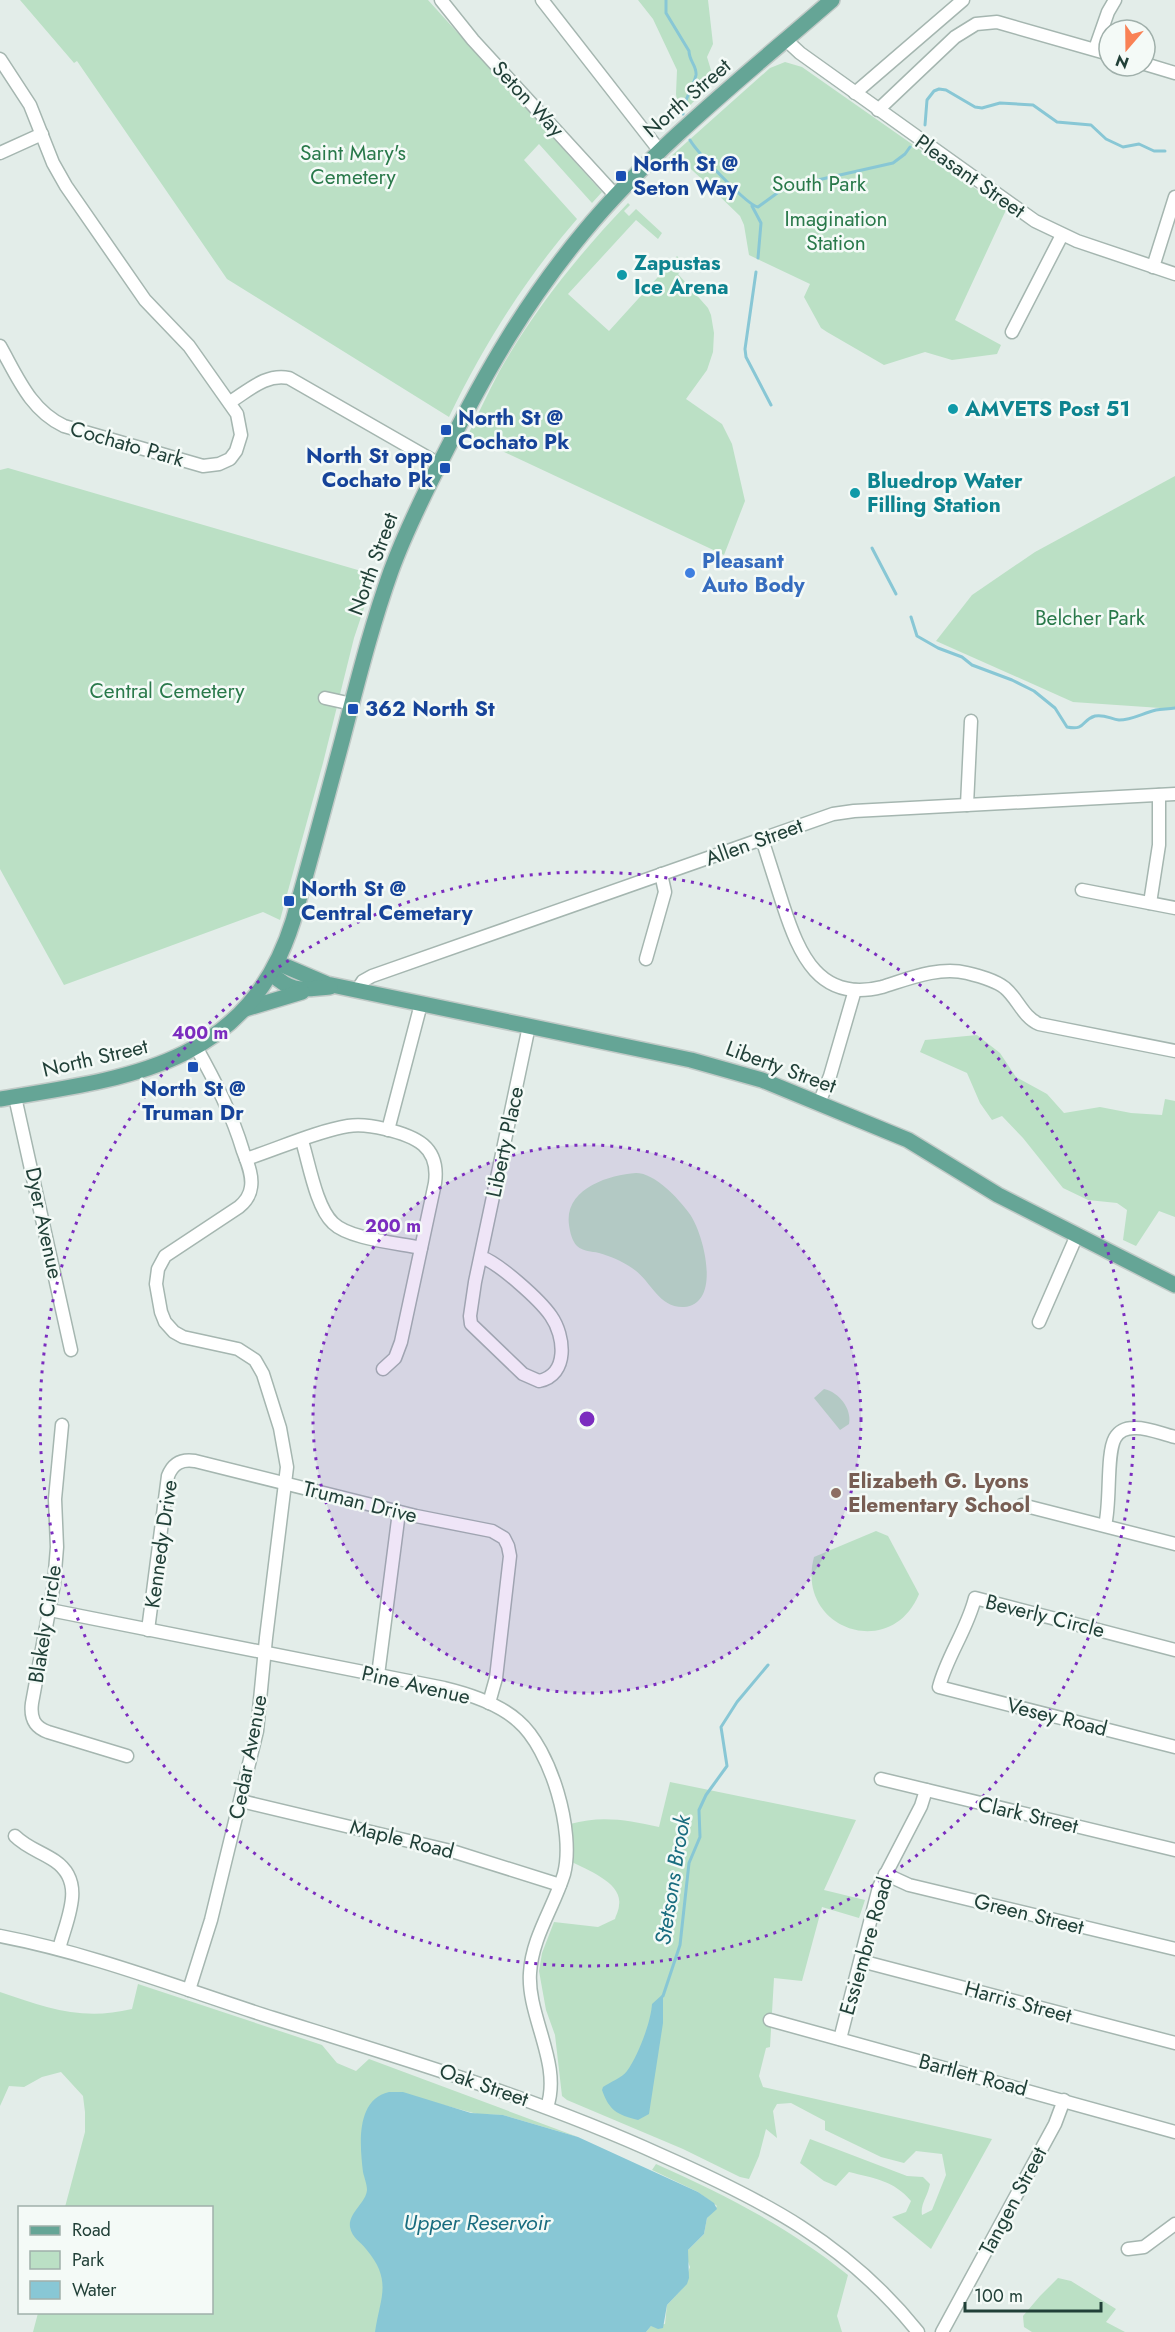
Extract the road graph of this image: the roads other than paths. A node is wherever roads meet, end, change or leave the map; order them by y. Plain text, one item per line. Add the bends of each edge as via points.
1 (441, 0) edge
2 (542, 0) edge
3 (832, 0) edge
4 (1115, 0) edge
5 (960, 1) edge
6 (786, 40) junction
7 (1095, 49) joint
8 (0, 59) edge
9 (1157, 68) edge
10 (1175, 73) edge
11 (855, 93) junction
12 (878, 110) junction
13 (42, 134) junction
14 (659, 150) junction
15 (0, 153) edge
16 (616, 196) junction
17 (1175, 197) edge
18 (1062, 235) junction
19 (1153, 267) junction
20 (1175, 274) edge
21 (1012, 332) dead end
22 (0, 346) edge
23 (230, 402) junction
24 (439, 464) junction
25 (325, 698) dead end
26 (352, 704) junction
27 (971, 721) dead end
28 (1175, 794) edge
29 (1159, 795) junction
30 (967, 805) junction
31 (762, 839) junction
32 (661, 874) junction
33 (1082, 890) dead end
34 (1150, 903) junction
35 (1175, 908) edge
36 (646, 959) dead end
37 (275, 969) junction
38 (338, 987) junction
39 (306, 990) junction
40 (357, 990) junction
41 (855, 990) junction
42 (422, 1004) junction
43 (245, 1009) junction
44 (529, 1026) junction
45 (196, 1047) junction
46 (1175, 1051) edge
47 (8, 1098) edge
48 (819, 1103) junction
49 (388, 1130) junction
50 (302, 1141) junction
51 (246, 1159) junction
52 (1077, 1235) junction
53 (421, 1248) junction
54 (481, 1257) junction
55 (1175, 1285) edge
56 (1039, 1323) dead end
57 (71, 1350) dead end
58 (383, 1369) dead end
59 (63, 1425) dead end
60 (1175, 1437) edge
61 (285, 1483) junction
62 (1022, 1505) dead end
63 (399, 1512) junction
64 (1105, 1526) junction
65 (1175, 1544) edge
66 (50, 1610) junction
67 (148, 1629) junction
68 (1175, 1650) edge
69 (264, 1653) junction
70 (378, 1675) junction
71 (939, 1687) joint
72 (489, 1703) junction
73 (1175, 1748) edge
74 (127, 1756) dead end
75 (881, 1779) dead end
76 (926, 1790) junction
77 (242, 1801) junction
78 (15, 1836) dead end
79 (1175, 1850) edge
80 (885, 1874) junction
81 (560, 1885) junction
82 (0, 1936) edge
83 (1175, 1948) edge
84 (59, 1949) junction
85 (861, 1961) junction
86 (189, 1990) junction
87 (770, 2020) dead end
88 (840, 2039) junction
89 (1175, 2043) edge
90 (1064, 2100) junction
91 (547, 2107) junction
92 (1175, 2132) edge
93 (1175, 2224) edge
94 (1128, 2249) dead end
95 (918, 2332) edge
96 (942, 2332) edge

1 - 16 street, Seton Way
2 - 14 street
3 - 6 main road, North Street
4 - 7 street
5 - 11 street
6 - 11 street, Pleasant Street
6 - 14 main road, North Street
7 - 12 street via 1004,23 981,22 955,37
8 - 13 street, Cochato Park via 25,96
9 - 10 street
11 - 12 street, Pleasant Street
12 - 18 street, Pleasant Street via 1014,207
13 - 15 street
13 - 23 street, Cochato Park via 61,178 138,291 189,346
14 - 16 main road, North Street
16 - 24 main road, North Street via 567,252 519,318 480,382
17 - 19 street
18 - 19 street, Pleasant Street
18 - 21 street
19 - 20 street, Pleasant Street
22 - 23 street, Cochato Park via 31,400 50,419 197,465 219,464 236,451 241,430
23 - 24 street via 266,379 289,378
24 - 26 main road, North Street via 389,575
25 - 26 street
26 - 37 main road, North Street via 293,921
27 - 30 street
28 - 29 street, Allen Street
29 - 30 street, Allen Street
29 - 34 street via 1160,845
30 - 31 street, Allen Street via 847,812
31 - 32 street, Allen Street
31 - 41 street via 805,961 832,983
32 - 36 street via 665,892
32 - 40 street, Allen Street via 372,976 363,980
33 - 34 street
34 - 35 street
37 - 38 main road, Liberty Street
37 - 39 main road, Liberty Street via 289,987
37 - 43 main road, North Street
38 - 39 main road, Liberty Street
38 - 40 main road, Liberty Street
39 - 43 main road
40 - 42 main road, Liberty Street
41 - 46 street via 938,972 964,972 1003,987 1026,1015 1039,1024
41 - 48 street
42 - 44 main road, Liberty Street
42 - 49 street
43 - 45 main road, North Street
44 - 48 main road, Liberty Street via 720,1067
44 - 54 street, Liberty Place
45 - 47 main road, North Street via 123,1077
45 - 51 street, Truman Drive via 223,1098
47 - 57 street, Dyer Avenue
48 - 52 main road, Liberty Street via 909,1140 987,1189
49 - 50 street via 352,1125
49 - 53 street via 422,1143 435,1164 435,1183
50 - 51 street
50 - 53 street via 322,1204 333,1223 353,1233
51 - 61 street, Truman Drive via 251,1191 246,1200 168,1253 158,1269 156,1289 163,1317 174,1332 188,1339 238,1349 258,1364 285,1449
52 - 55 main road, Liberty Street
52 - 56 street
53 - 58 street via 400,1348
54 - 54 street, Liberty Place via 471,1324 526,1377 539,1381 547,1378 561,1362 555,1323 546,1309 493,1262
59 - 66 street, Blakely Circle
60 - 64 street via 1137,1428 1124,1430 1116,1437 1111,1451
61 - 63 street, Truman Drive
61 - 67 street, Kennedy Drive via 190,1461 172,1467 166,1481
61 - 69 street, Cedar Avenue
62 - 64 street
63 - 70 street
63 - 72 street, Truman Drive via 492,1531 508,1546 510,1561 496,1678
64 - 65 street
66 - 67 street, Pine Avenue
66 - 74 street, Blakely Circle via 32,1703 34,1723 48,1732
67 - 69 street, Pine Avenue
68 - 71 street, Beverly Circle via 975,1598
69 - 70 street, Pine Avenue
69 - 77 street, Cedar Avenue via 257,1731
70 - 72 street, Pine Avenue via 452,1690
71 - 73 street, Vesey Road
72 - 81 street, Pine Avenue via 528,1730 544,1759 565,1831 566,1862
75 - 76 street, Clark Street
76 - 79 street, Clark Street
76 - 80 street, Essiembre Road
77 - 81 street, Maple Road via 455,1852
77 - 86 street, Cedar Avenue
78 - 84 street via 54,1860 69,1876 73,1896
80 - 83 street, Green Street via 909,1885
80 - 85 street, Essiembre Road
81 - 91 street, Pine Avenue via 538,1938 529,1975 549,2072 551,2090
82 - 84 street, Oak Street
84 - 86 street, Oak Street
85 - 88 street, Essiembre Road
85 - 89 street, Harris Street
86 - 91 street, Oak Street
87 - 88 street, Bartlett Road
88 - 90 street, Bartlett Road
90 - 92 street, Bartlett Road
90 - 96 street, Tangen Street via 1055,2124
91 - 95 street, Oak Street via 682,2164 792,2220 863,2273
93 - 94 street via 1144,2247

